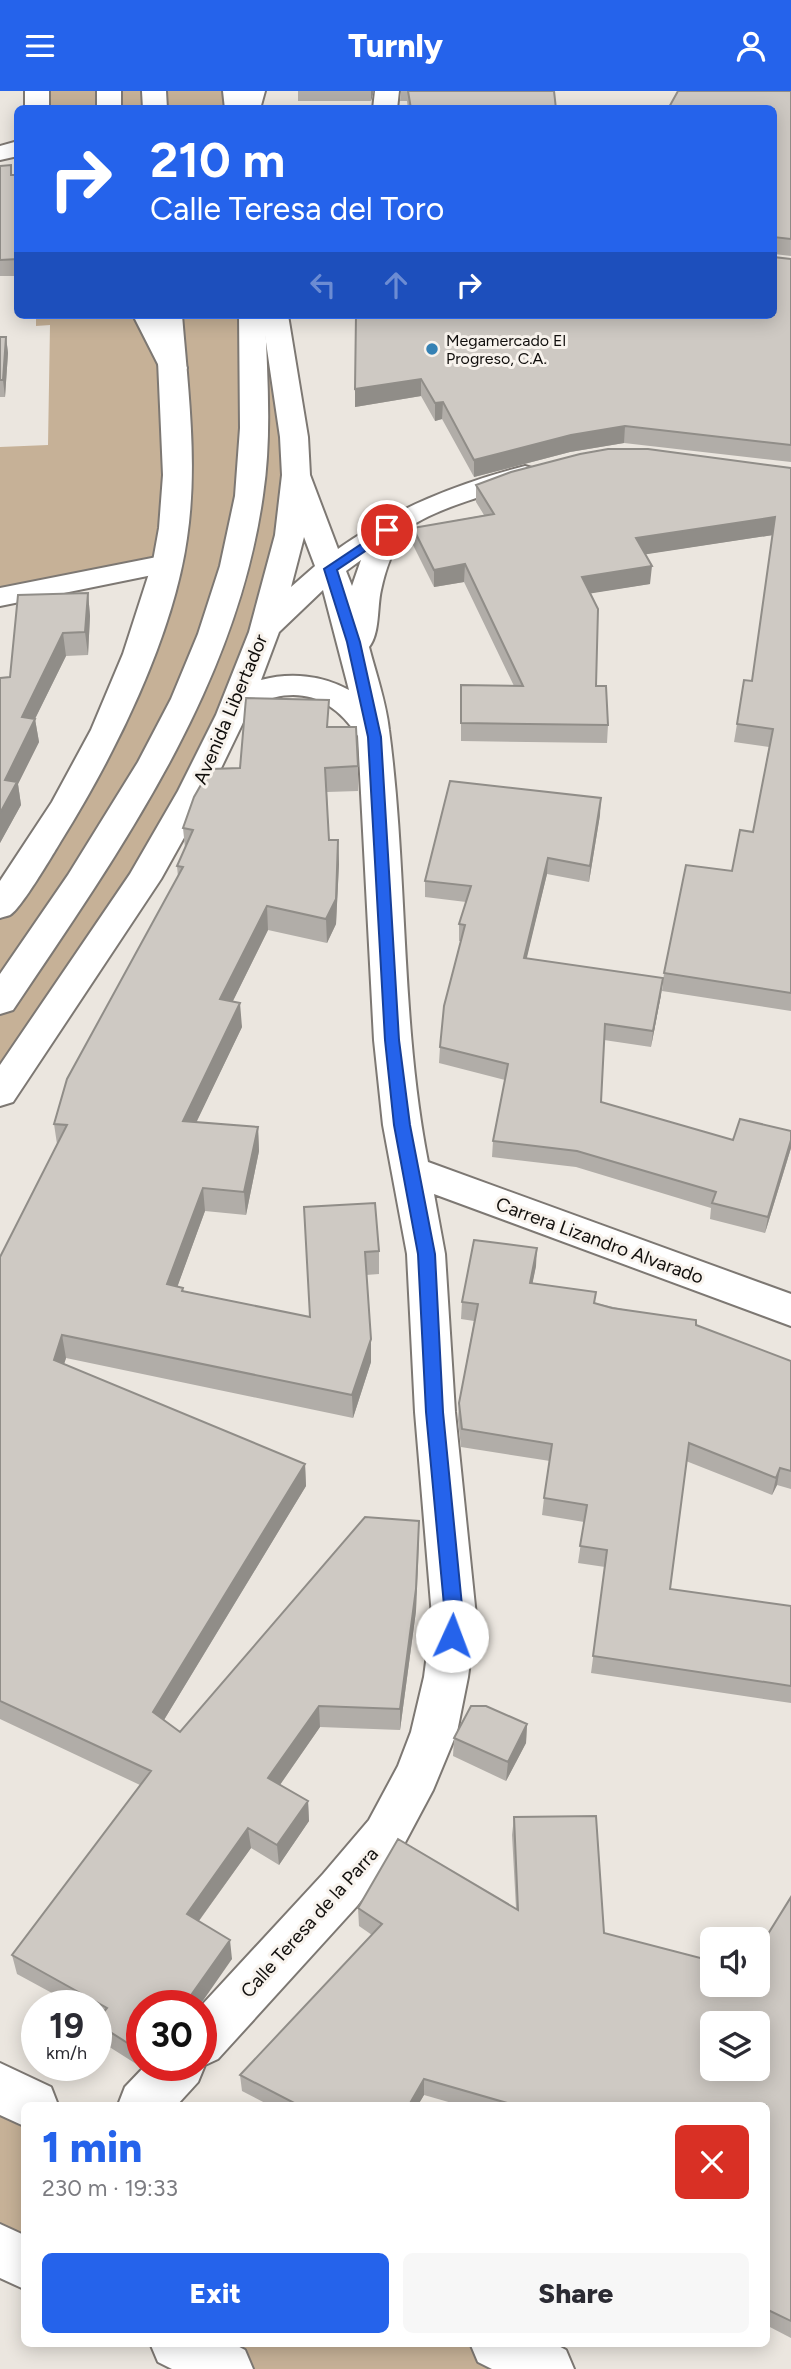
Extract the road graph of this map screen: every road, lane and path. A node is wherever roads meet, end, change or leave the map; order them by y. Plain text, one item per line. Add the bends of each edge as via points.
1 (148, 319) edge
2 (169, 319) edge
3 (252, 319) edge
4 (276, 319) edge
5 (173, 368) junction
6 (548, 469) edge
7 (296, 475) junction
8 (395, 526) junction
9 (167, 564) junction
10 (331, 569) junction
11 (0, 597) edge
12 (264, 632) junction
13 (357, 660) junction
14 (236, 701) junction
15 (374, 737) junction
16 (0, 906) edge
17 (0, 1001) edge
18 (0, 1093) edge
19 (410, 1170) junction
20 (791, 1310) edge
21 (217, 2025) edge
22 (165, 2081) edge
23 (0, 2088) edge
24 (27, 2102) edge
25 (146, 2102) edge
26 (0, 2250) edge
27 (21, 2261) edge
28 (185, 2347) edge
29 (505, 2347) edge
30 (226, 2369) edge
31 (547, 2369) edge

1 - 5 street
2 - 5 street
3 - 17 street via 251,477 216,627 138,795
4 - 7 street, Avenida Libertador
5 - 9 street via 177,478
6 - 8 street via 463,492
7 - 10 street, Calle Teresa de la Parra
7 - 12 street, Avenida Libertador via 290,535
8 - 10 street
8 - 13 street via 370,572
9 - 11 street
9 - 16 street via 117,712 79,787
10 - 12 street via 299,594
10 - 13 street, Calle Teresa de la Parra
12 - 14 street, Avenida Libertador
13 - 15 street, Calle Teresa de la Parra
14 - 15 street via 268,686 326,690 344,698
14 - 18 street, Avenida Libertador via 194,791 144,879
15 - 19 street, Calle Teresa de la Parra via 392,1040
19 - 20 street, Carrera Lizandro Alvarado
19 - 21 street, Calle Teresa de la Parra via 426,1254 454,1616 434,1732 385,1835
22 - 25 street
23 - 24 street
26 - 27 street
28 - 30 street
29 - 31 street

